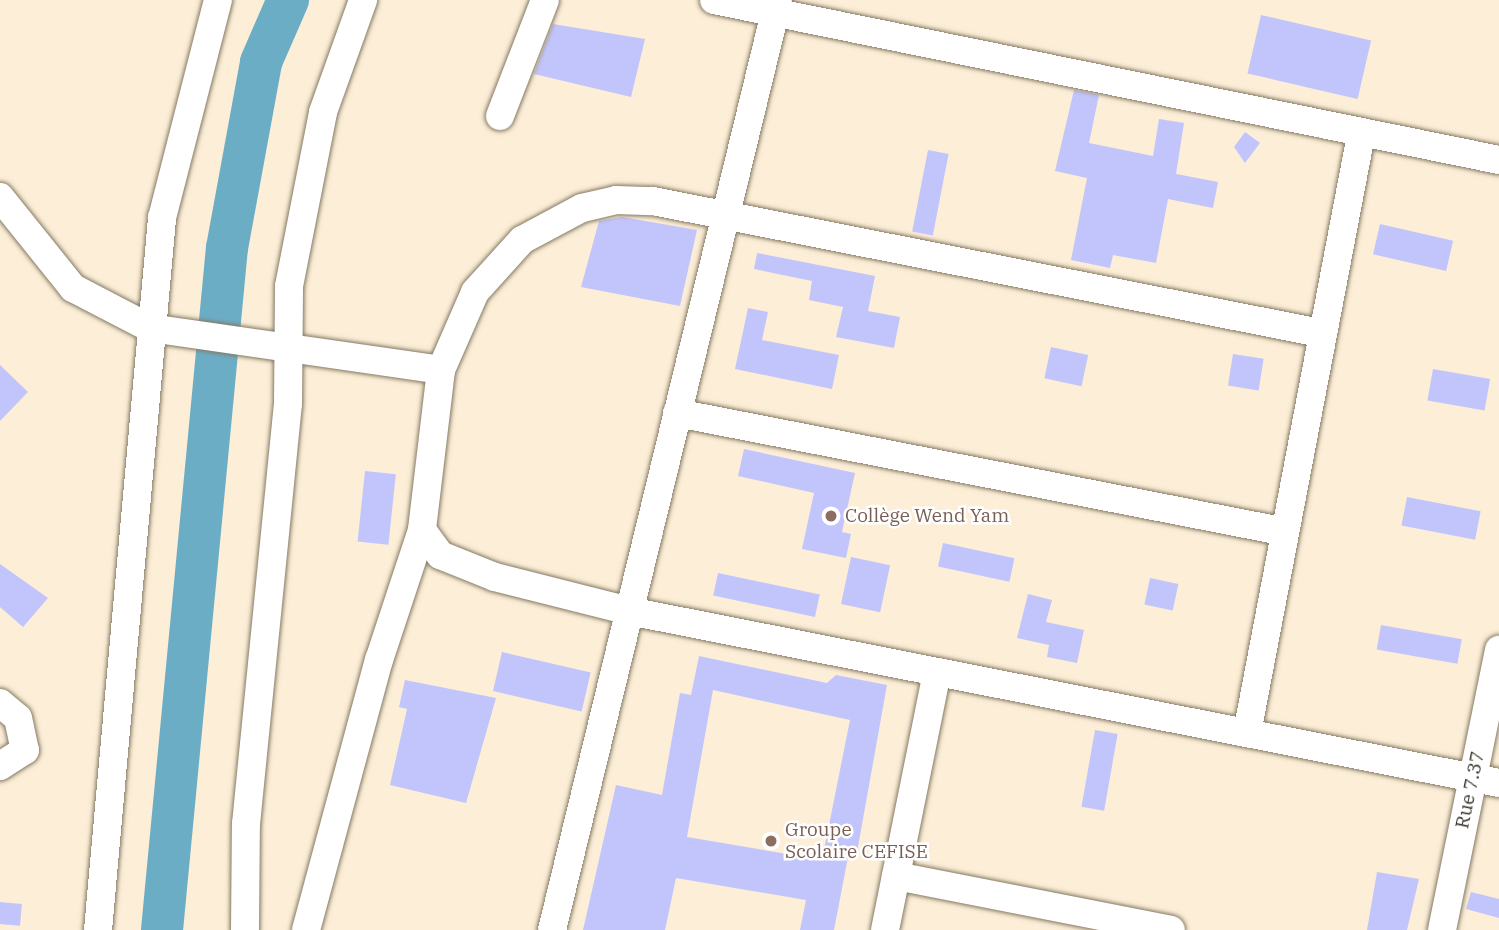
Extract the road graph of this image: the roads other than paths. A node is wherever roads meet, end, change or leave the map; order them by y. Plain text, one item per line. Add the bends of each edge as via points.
1 (218, 0) edge
2 (363, 0) edge
3 (545, 0) edge
4 (714, 0) edge
5 (776, 7) edge
6 (500, 116) dead end
7 (1361, 135) junction
8 (1499, 160) edge
9 (0, 197) edge
10 (723, 220) junction
11 (149, 328) junction
12 (1320, 333) junction
13 (289, 345) junction
14 (441, 370) junction
15 (677, 413) junction
16 (422, 530) junction
17 (1281, 531) junction
18 (629, 611) junction
19 (1499, 650) edge
20 (937, 672) junction
21 (0, 703) edge
22 (1247, 733) junction
23 (0, 766) edge
24 (1486, 780) edge
25 (896, 876) junction
26 (98, 930) edge
27 (245, 930) edge
28 (306, 930) edge
29 (552, 930) edge
30 (885, 930) edge
31 (1171, 930) edge
32 (1442, 930) edge

1 - 11 street via 162,218
2 - 13 street via 323,112 289,286
3 - 6 street
4 - 5 street
5 - 7 street
5 - 10 street
7 - 8 street
7 - 12 street
9 - 11 street via 73,288
10 - 12 street
10 - 14 street via 653,201 616,200 582,208 534,234 475,292
10 - 15 street
11 - 13 street
11 - 26 street
12 - 17 street
13 - 14 street
13 - 27 street via 246,824
14 - 16 street
15 - 17 street
15 - 18 street
16 - 18 street via 440,555 473,568
16 - 28 street via 379,660
17 - 22 street
18 - 20 street
18 - 29 street
19 - 24 street, Rue 7.37
20 - 22 street
20 - 25 street
21 - 23 street via 18,718 25,750
22 - 24 street
24 - 32 street, Rue 7.37
25 - 30 street
25 - 31 street

